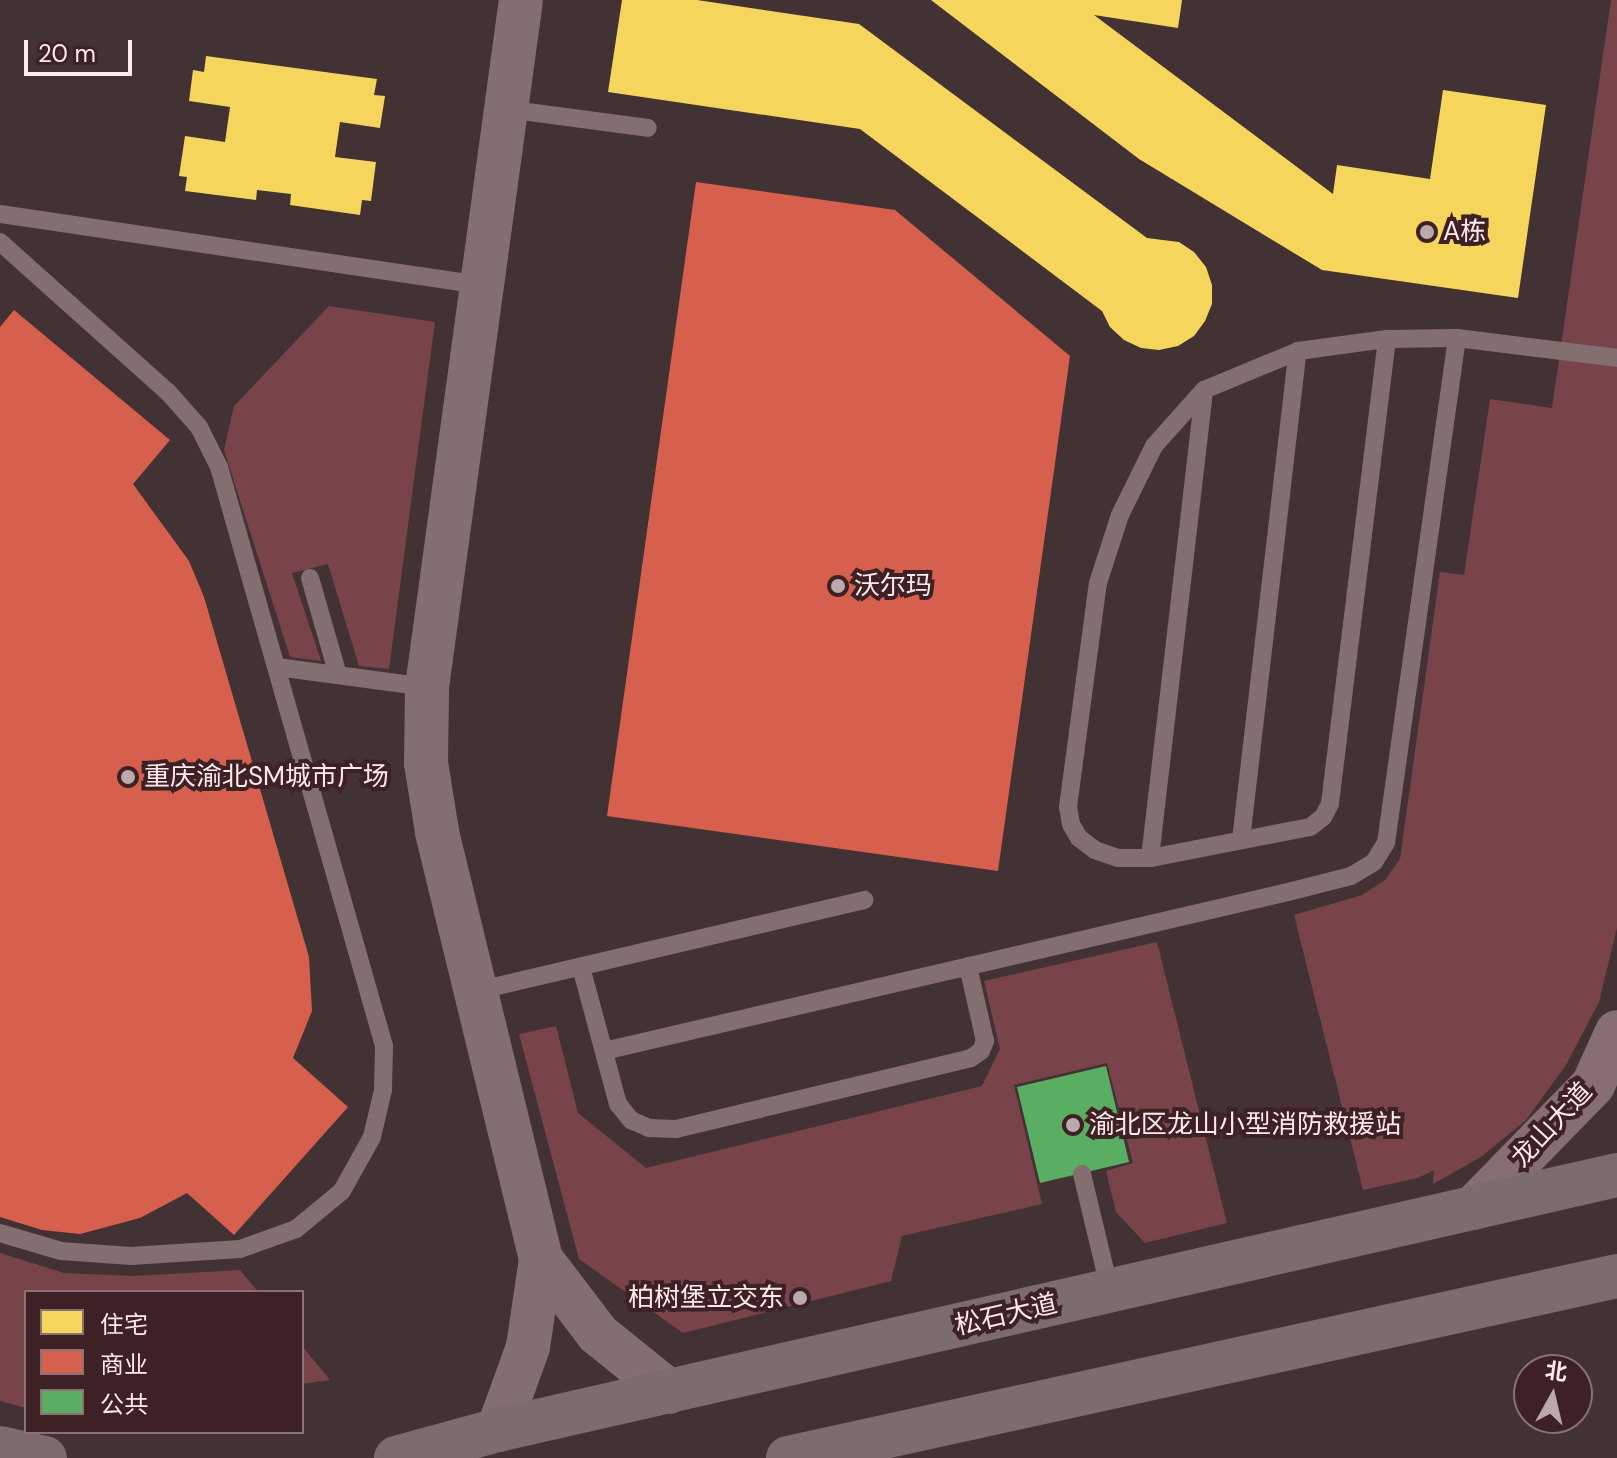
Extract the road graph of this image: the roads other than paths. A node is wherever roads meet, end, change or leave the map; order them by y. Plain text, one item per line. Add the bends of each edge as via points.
1 (521, 0) edge
2 (506, 109) junction
3 (648, 128) dead end
4 (0, 214) edge
5 (0, 242) edge
6 (481, 285) junction
7 (1457, 338) junction
8 (1387, 339) junction
9 (1298, 351) junction
10 (1617, 358) edge
11 (1204, 390) junction
12 (310, 578) dead end
13 (277, 667) junction
14 (338, 675) junction
15 (427, 687) junction
16 (1241, 840) junction
17 (1150, 858) junction
18 (864, 900) dead end
19 (968, 966) junction
20 (581, 967) junction
21 (476, 991) junction
22 (1617, 1032) edge
23 (604, 1051) junction
24 (1082, 1174) dead end
25 (1617, 1175) edge
26 (1473, 1208) junction
27 (0, 1233) edge
28 (541, 1259) junction
29 (1617, 1276) edge
30 (1110, 1291) junction
31 (670, 1392) junction
32 (498, 1430) junction
33 (0, 1448) edge
34 (45, 1458) edge
35 (396, 1458) edge
36 (788, 1458) edge

1 - 2 street
2 - 3 lane
2 - 6 street
4 - 6 lane
5 - 13 lane via 168,392 199,427 219,467
6 - 15 street
7 - 8 lane
7 - 10 lane
7 - 19 lane via 1386,843 1374,862 1351,876
8 - 9 lane
8 - 16 lane via 1330,804 1310,827
9 - 11 lane
9 - 16 lane
11 - 17 lane
11 - 17 lane via 1154,446 1115,529 1098,583 1068,807 1079,838 1095,850 1118,858
12 - 14 lane
13 - 14 lane
13 - 27 lane via 384,1046 383,1090 372,1137 342,1191 296,1229 240,1249 131,1256 61,1251
14 - 15 lane
15 - 21 street via 426,763
16 - 17 lane
18 - 20 lane
19 - 23 lane
19 - 23 lane via 985,1041 971,1058 676,1129 649,1128 631,1120 618,1104
20 - 21 lane
20 - 23 lane
21 - 28 street
22 - 26 main road, 龙山大道 via 1593,1085
24 - 30 lane
25 - 26 highway, 松石大道
26 - 30 highway, 松石大道
28 - 31 street via 598,1334
28 - 32 street via 528,1347
29 - 36 highway
30 - 31 highway, 松石大道
31 - 32 highway, 松石大道
32 - 35 highway, 松石大道
33 - 34 highway

